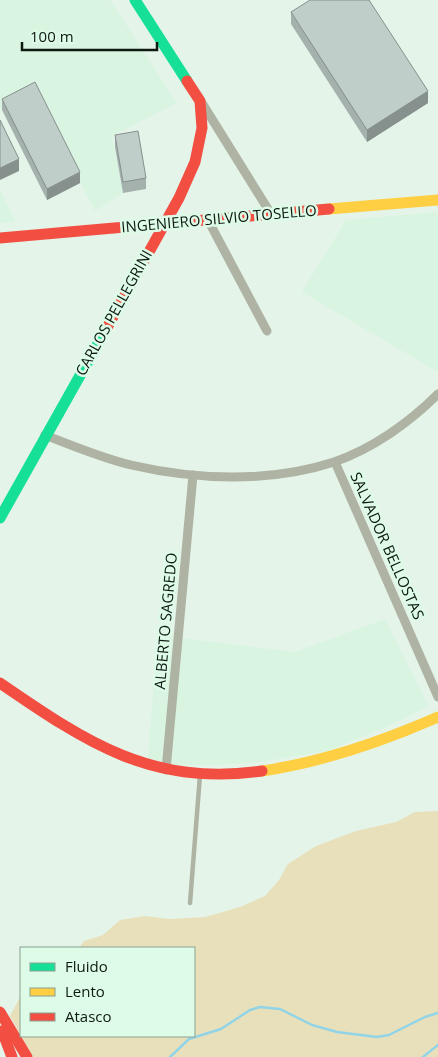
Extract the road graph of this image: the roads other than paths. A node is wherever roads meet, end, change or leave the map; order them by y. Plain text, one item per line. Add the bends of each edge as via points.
1 (135, 0) edge
2 (200, 101) junction
3 (438, 200) edge
4 (271, 214) junction
5 (208, 220) junction
6 (165, 224) junction
7 (0, 238) edge
8 (267, 331) dead end
9 (438, 394) edge
10 (46, 435) junction
11 (335, 462) junction
12 (193, 475) junction
13 (0, 518) edge
14 (0, 683) edge
15 (438, 698) edge
16 (438, 717) edge
17 (166, 770) junction
18 (200, 773) junction
19 (190, 903) dead end
20 (0, 1012) edge
21 (0, 1026) edge
22 (12, 1057) edge
23 (28, 1057) edge

1 - 2 main road, CARLOS PELLEGRINI
2 - 4 street, CARLOS PELLEGRINI
2 - 6 main road, CARLOS PELLEGRINI via 203,120 199,151 188,182
3 - 4 main road, INGENIERO SILVIO TOSELLO
4 - 5 main road, INGENIERO SILVIO TOSELLO
5 - 6 main road, INGENIERO SILVIO TOSELLO
5 - 8 street
6 - 7 main road, INGENIERO SILVIO TOSELLO
6 - 10 main road, CARLOS PELLEGRINI
9 - 11 street via 383,438
10 - 12 street via 130,465
10 - 13 main road, CARLOS PELLEGRINI
11 - 12 street via 258,476
11 - 15 street, SALVADOR BELLOSTAS
12 - 17 street, ALBERTO SAGREDO
14 - 17 main road via 94,742 135,761
16 - 18 main road via 380,741 301,764 263,770
17 - 18 main road
18 - 19 lane
20 - 23 main road
21 - 22 main road

